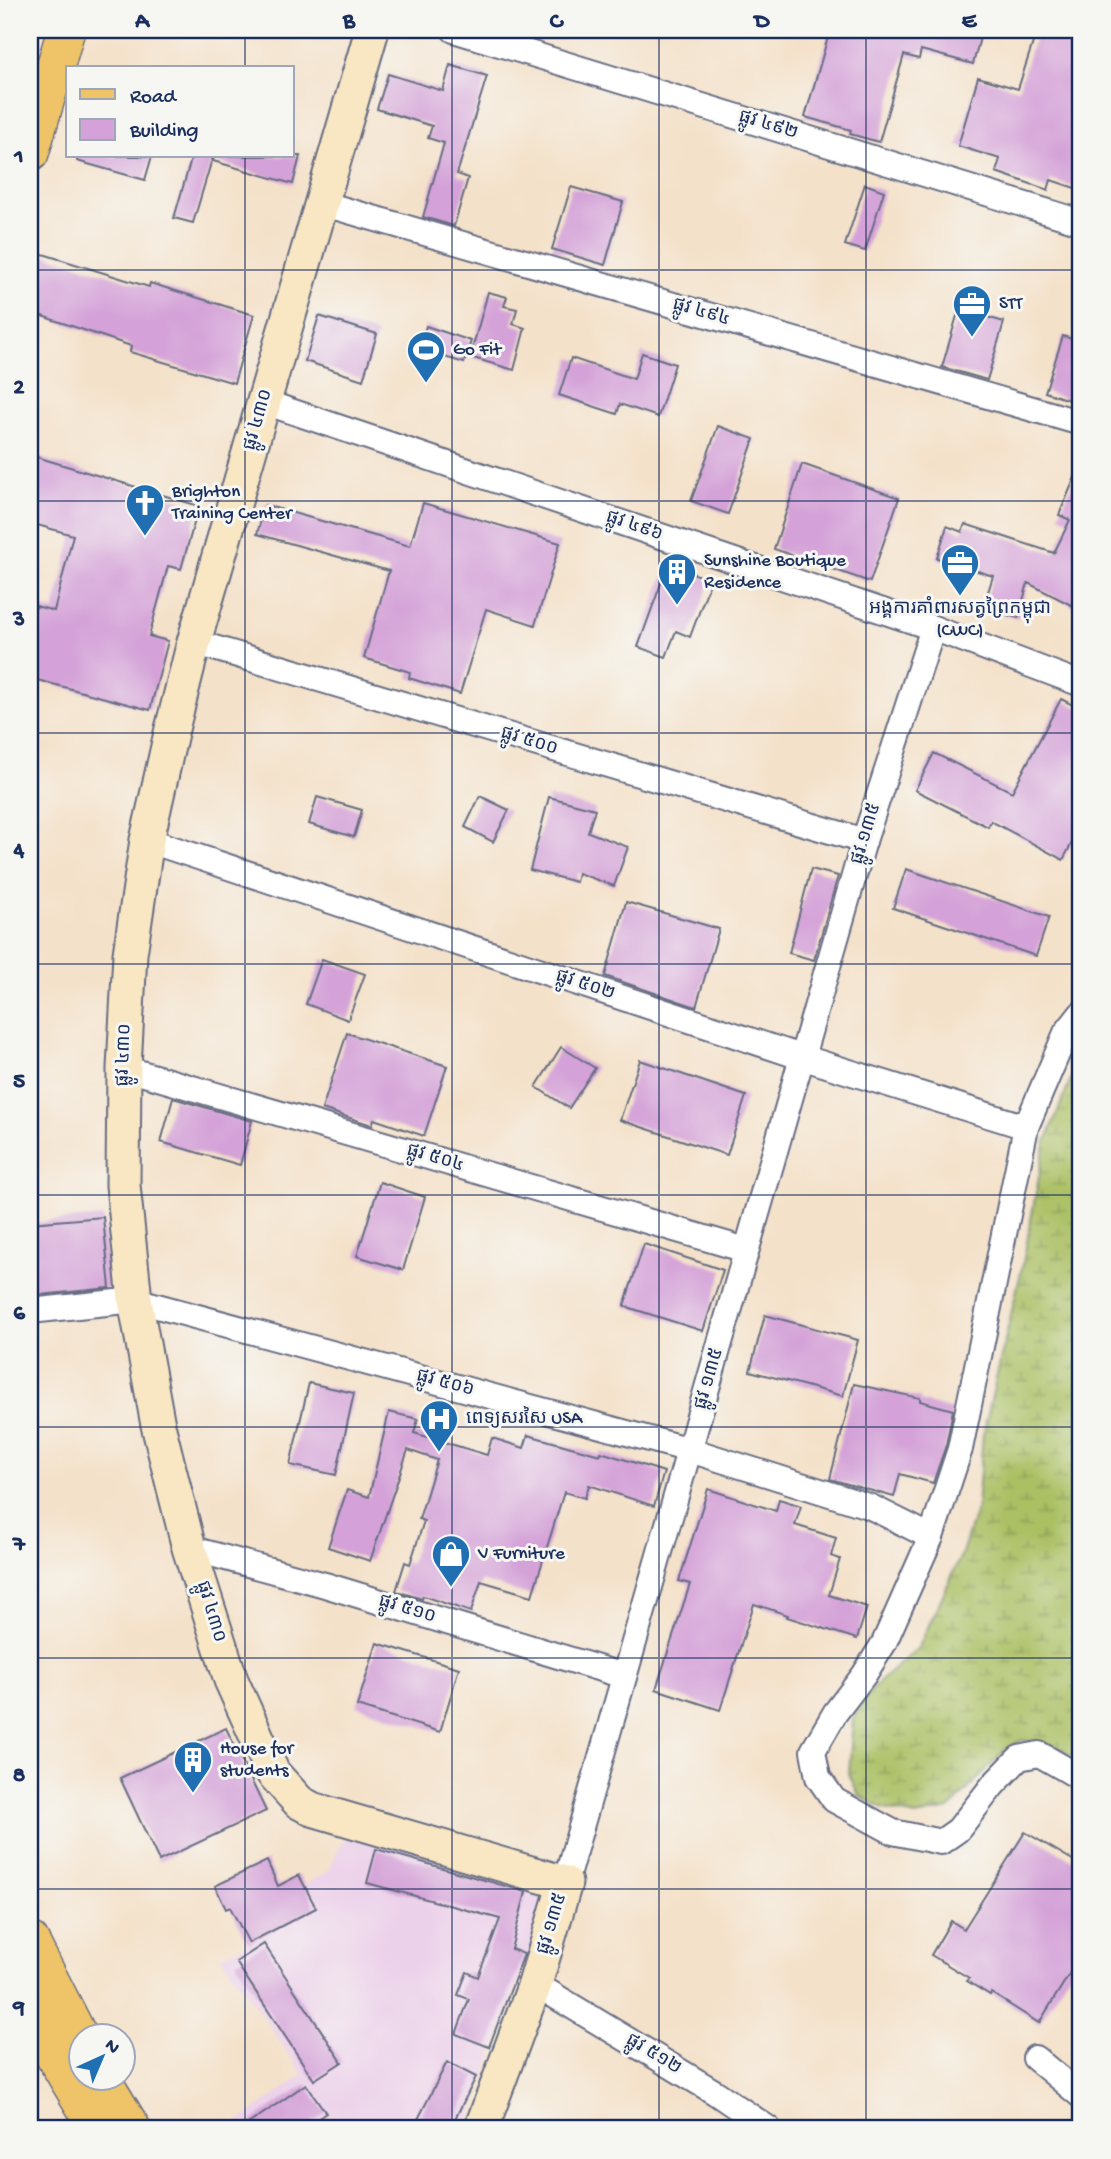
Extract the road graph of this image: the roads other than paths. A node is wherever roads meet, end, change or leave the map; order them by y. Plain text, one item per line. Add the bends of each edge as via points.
1 (66, 30) edge
2 (372, 30) edge
3 (454, 30) edge
4 (30, 153) edge
5 (321, 204) junction
6 (1081, 222) edge
7 (264, 402) junction
8 (1081, 423) edge
9 (933, 628) junction
10 (194, 642) junction
11 (1081, 684) edge
12 (146, 840) junction
13 (864, 841) junction
14 (1081, 1014) edge
15 (801, 1057) junction
16 (124, 1068) junction
17 (1026, 1127) junction
18 (746, 1250) junction
19 (135, 1300) junction
20 (30, 1311) edge
21 (690, 1450) junction
22 (931, 1537) junction
23 (190, 1548) junction
24 (624, 1676) junction
25 (1081, 1778) edge
26 (565, 1883) junction
27 (30, 1941) edge
28 (535, 1984) junction
29 (30, 2015) edge
30 (71, 2022) edge
31 (1035, 2058) dead end
32 (110, 2092) edge
33 (1081, 2096) edge
34 (98, 2129) edge
35 (132, 2129) edge
36 (481, 2129) edge
37 (769, 2129) edge

1 - 4 main road
2 - 5 street, ផ្លូវ ៤៣០
3 - 6 street, ផ្លូវ ៤៩២
5 - 7 street, ផ្លូវ ៤៣០
5 - 8 street, ផ្លូវ ៤៩៤
7 - 9 street, ផ្លូវ ៤៩៦
7 - 10 street, ផ្លូវ ៤៣០
9 - 11 street, ផ្លូវ ៤៩៦
9 - 13 street, ផ្លូវ ១៣៥
10 - 12 street, ផ្លូវ ៤៣០
10 - 13 street, ផ្លូវ ៥០០
12 - 15 street, ផ្លូវ ៥០២
12 - 16 street, ផ្លូវ ៤៣០ via 130,954
13 - 15 street, ផ្លូវ ១៣៥
14 - 17 street via 1066,1033
15 - 17 street, ផ្លូវ ៥០២
15 - 18 street, ផ្លូវ ១៣៥
16 - 18 street, ផ្លូវ ៥០៤
16 - 19 street, ផ្លូវ ៤៣០ via 123,1185
17 - 22 street via 960,1449
18 - 21 street, ផ្លូវ ១៣៥
19 - 20 street, ផ្លូវ ៥០៦
19 - 21 street, ផ្លូវ ៥០៦
19 - 23 street, ផ្លូវ ៤៣០ via 158,1425
21 - 22 street, ផ្លូវ ៥០៦ via 871,1507
21 - 24 street, ផ្លូវ ១៣៥
22 - 25 street via 884,1643 813,1751 818,1777 834,1800 893,1832 941,1842 958,1830 1020,1758 1039,1754
23 - 24 street, ផ្លូវ ៥១០
23 - 26 street, ផ្លូវ ៤៣០ via 231,1680 273,1773 299,1802
24 - 26 street, ផ្លូវ ១៣៥
26 - 28 street, ផ្លូវ ១៣៥
27 - 30 main road
28 - 36 street, ផ្លូវ ១៣៥
28 - 37 street, ផ្លូវ ៥១២
29 - 34 main road
31 - 33 street
32 - 35 main road

